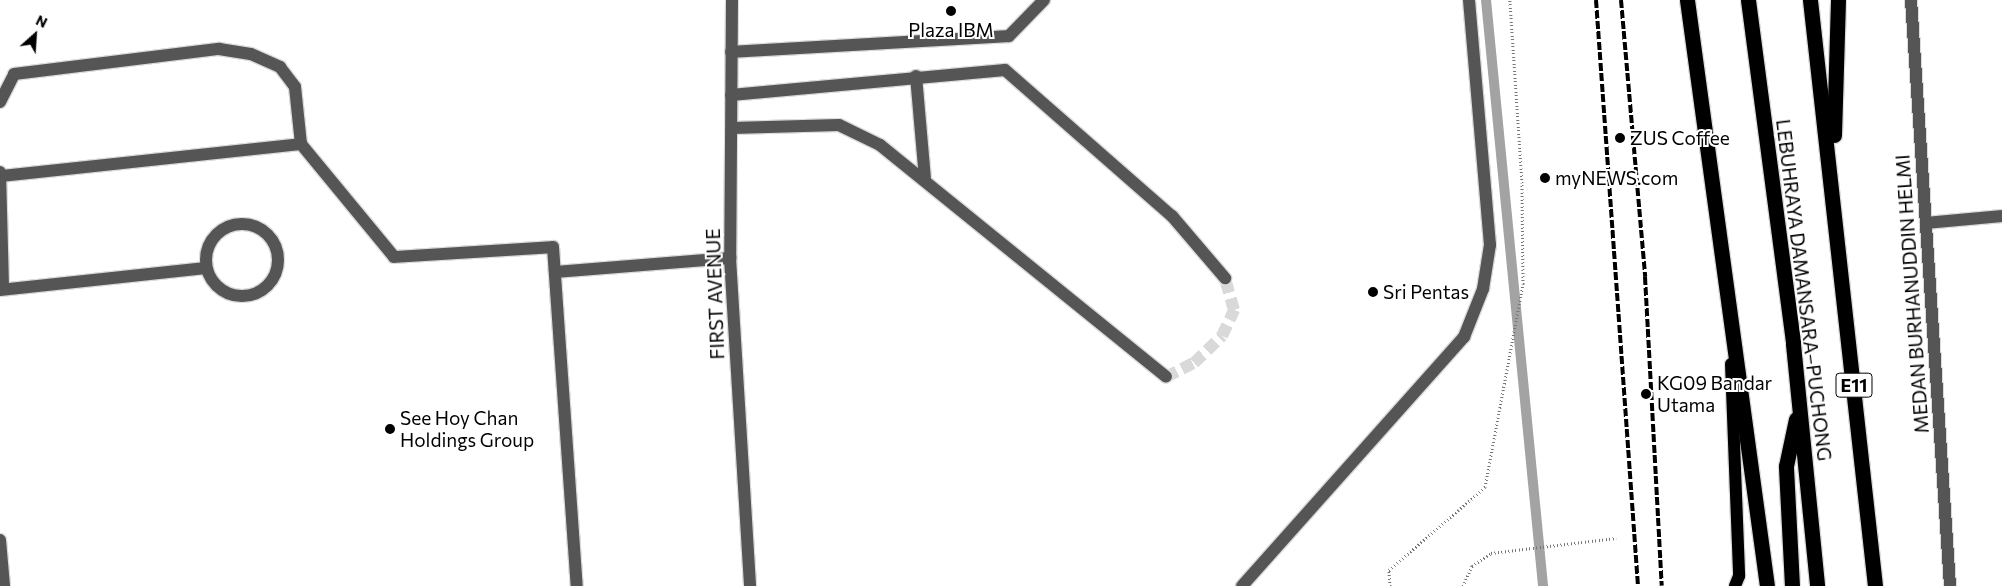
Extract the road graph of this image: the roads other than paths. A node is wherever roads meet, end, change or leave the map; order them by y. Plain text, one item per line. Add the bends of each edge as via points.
1 (732, 0) edge
2 (1044, 0) edge
3 (1469, 0) edge
4 (1687, 0) edge
5 (1748, 0) edge
6 (1810, 0) edge
7 (1838, 0) edge
8 (1911, 0) edge
9 (731, 52) junction
10 (916, 76) junction
11 (731, 95) junction
12 (0, 102) edge
13 (732, 128) junction
14 (301, 144) junction
15 (1, 174) edge
16 (925, 178) junction
17 (1833, 184) junction
18 (2002, 216) edge
19 (1926, 223) junction
20 (730, 258) junction
21 (206, 268) junction
22 (555, 272) junction
23 (1225, 278) tunnel mouth
24 (1, 289) edge
25 (1729, 313) junction
26 (1166, 376) dead end
27 (1799, 404) junction
28 (0, 540) edge
29 (4, 586) edge
30 (577, 586) edge
31 (750, 586) edge
32 (1242, 586) edge
33 (1735, 586) edge
34 (1768, 586) edge
35 (1792, 586) edge
36 (1817, 586) edge
37 (1875, 586) edge
38 (1950, 586) edge

1 - 9 street, FIRST AVENUE
2 - 9 street via 1009,36
3 - 32 street via 1490,245 1483,289 1468,329
4 - 25 highway
5 - 27 highway, LEBUHRAYA DAMANSARA–PUCHONG
6 - 17 highway, LEBUHRAYA DAMANSARA–PUCHONG / E11
7 - 17 highway
8 - 19 street, MEDAN BURHANUDDIN HELMI
9 - 11 street, FIRST AVENUE
10 - 11 street
10 - 16 street
10 - 23 street via 1005,70 1172,216
11 - 13 street, FIRST AVENUE
12 - 14 street via 14,74 219,49 250,54 280,67 295,87
13 - 16 street via 839,125 880,145
13 - 20 street, FIRST AVENUE
14 - 15 street
14 - 22 street via 394,257 553,246
15 - 24 street
16 - 26 street
17 - 37 highway, LEBUHRAYA DAMANSARA–PUCHONG / E11
18 - 19 street
19 - 38 street, MEDAN BURHANUDDIN HELMI
20 - 22 street
20 - 31 street, FIRST AVENUE
21 - 21 street via 206,255 216,234 237,224 249,225 269,236 278,259 268,286 240,297 218,288
21 - 24 street
22 - 30 street
25 - 33 main road via 1739,576
25 - 34 highway
27 - 35 highway via 1786,466
27 - 36 highway, LEBUHRAYA DAMANSARA–PUCHONG
28 - 29 street

